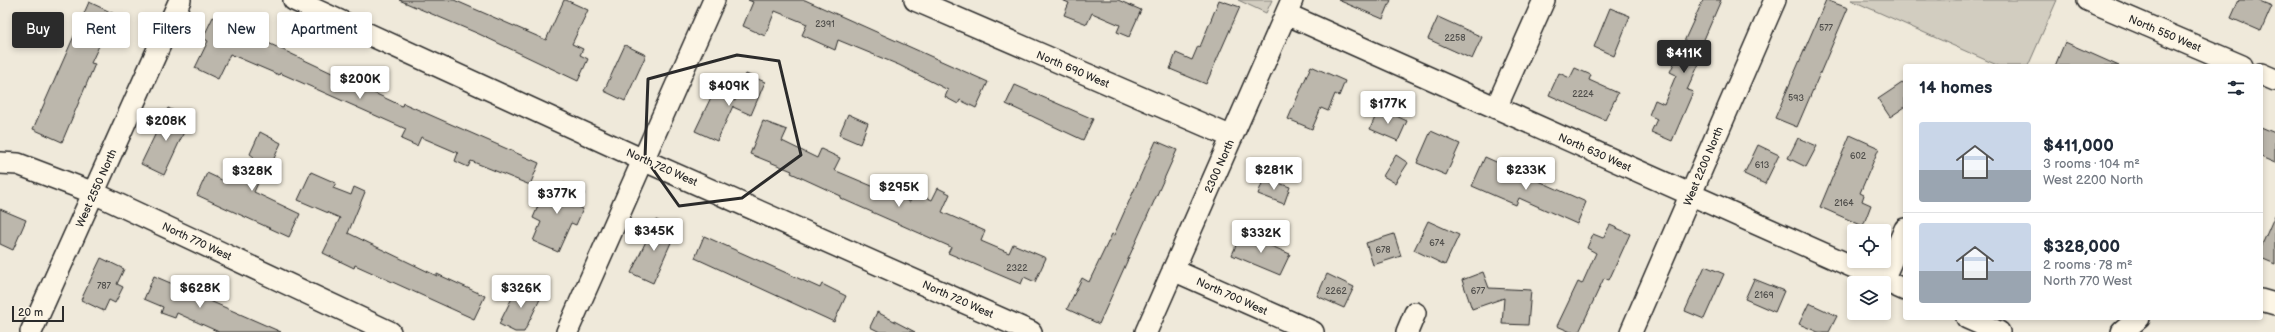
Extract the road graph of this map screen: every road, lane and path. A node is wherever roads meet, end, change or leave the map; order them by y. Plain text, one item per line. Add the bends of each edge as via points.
1 (180, 0) edge
2 (294, 0) edge
3 (714, 0) edge
4 (915, 0) edge
5 (1544, 0) edge
6 (1775, 0) edge
7 (2088, 0) edge
8 (1289, 7) edge
9 (2237, 64) edge
10 (2263, 75) edge
11 (2275, 80) edge
12 (1496, 108) junction
13 (1232, 137) junction
14 (643, 160) junction
15 (0, 163) edge
16 (94, 193) junction
17 (1691, 195) junction
18 (1903, 233) edge
19 (1173, 270) junction
20 (1874, 276) edge
21 (1885, 276) edge
22 (1891, 284) edge
23 (1903, 289) edge
24 (2263, 301) edge
25 (2275, 304) edge
26 (1415, 313) dead end
27 (1972, 320) edge
28 (2137, 320) edge
29 (31, 332) edge
30 (390, 332) edge
31 (567, 332) edge
32 (1031, 332) edge
33 (1146, 332) edge
34 (1313, 332) edge
35 (1407, 332) edge
36 (1632, 332) edge
37 (1999, 332) edge
38 (2122, 332) edge

1 - 16 street, West 2550 North
2 - 14 street, North 720 West
3 - 14 street
4 - 13 street, North 690 West
5 - 12 street
6 - 17 street, West 2200 North
7 - 9 street, North 550 West
8 - 12 street, North 630 West
8 - 13 street, 2300 North
10 - 11 street
12 - 17 street, North 630 West
13 - 19 street, 2300 North
14 - 31 street
14 - 32 street, North 720 West
15 - 16 street, North 770 West via 18,164
16 - 29 street, West 2550 North
16 - 30 street, North 770 West
17 - 20 street, North 630 West
17 - 36 street, West 2200 North
18 - 21 street
19 - 33 street, 2300 North
19 - 34 street, North 700 West
22 - 23 street, North 630 West
24 - 25 street
26 - 35 street
27 - 37 street
28 - 38 street

